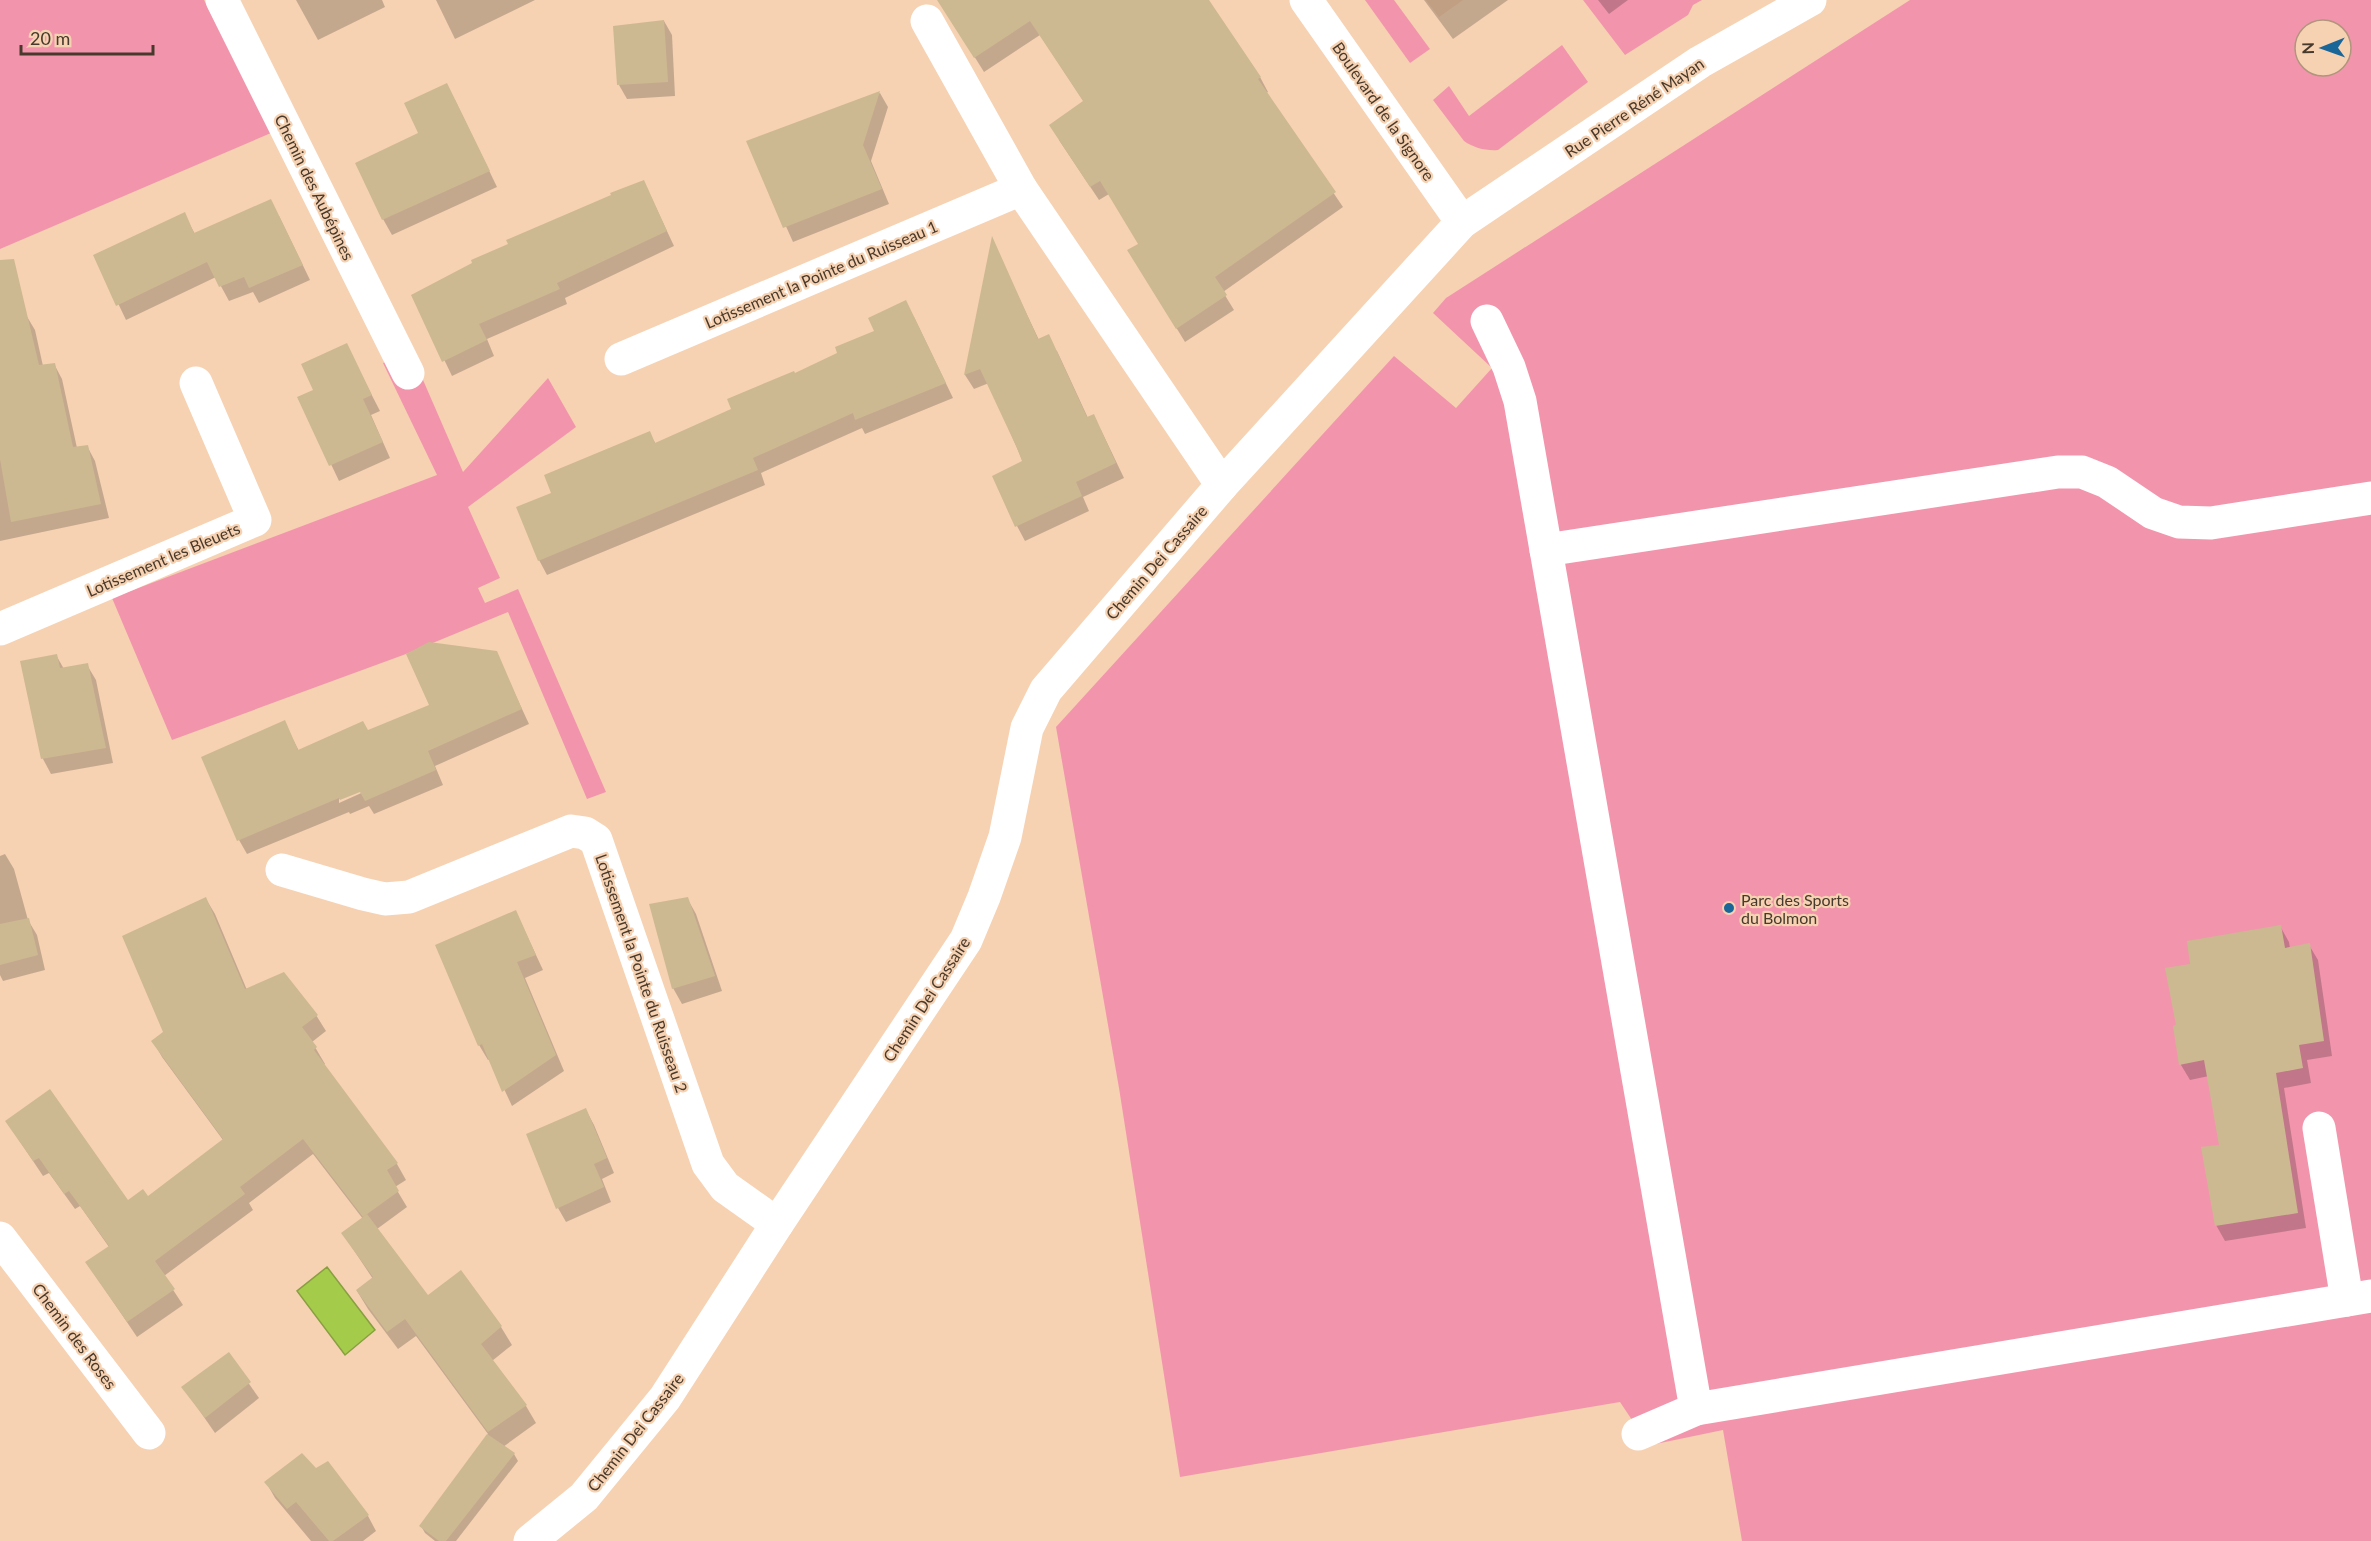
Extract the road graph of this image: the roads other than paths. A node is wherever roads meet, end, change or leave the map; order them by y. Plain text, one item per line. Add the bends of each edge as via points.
1 (222, 0) edge
2 (1306, 0) edge
3 (1810, 0) edge
4 (927, 21) dead end
5 (1021, 189) junction
6 (1462, 222) junction
7 (1486, 321) dead end
8 (621, 359) dead end
9 (408, 373) dead end
10 (196, 383) dead end
11 (1222, 484) junction
12 (2371, 498) edge
13 (1546, 550) junction
14 (0, 629) edge
15 (282, 870) dead end
16 (2319, 1128) dead end
17 (777, 1224) junction
18 (0, 1238) edge
19 (2359, 1298) edge
20 (1696, 1409) junction
21 (149, 1433) dead end
22 (1638, 1434) dead end
23 (530, 1541) edge

1 - 9 street, Chemin des Aubépines
2 - 6 street, Boulevard de la Signore
3 - 6 street, Rue Pierre Réné Mayan via 1700,62
4 - 5 street
5 - 8 street, Lotissement la Pointe du Ruisseau 1
5 - 11 street
6 - 11 street, Chemin Dei Cassaire
7 - 13 street via 1520,400
10 - 14 street, Lotissement les Bleuets via 255,520
11 - 17 street, Chemin Dei Cassaire via 1046,690 1027,728 1005,837 966,940
12 - 13 street via 2211,523 2180,522 2153,513 2107,482 2082,472 2058,471
13 - 20 street
15 - 17 street, Lotissement la Pointe du Ruisseau 2 via 385,899 409,897 571,831 596,840 708,1164 725,1188
16 - 19 street
17 - 23 street, Chemin Dei Cassaire via 665,1398 584,1497
18 - 21 street, Chemin des Roses
19 - 20 street
20 - 22 street

